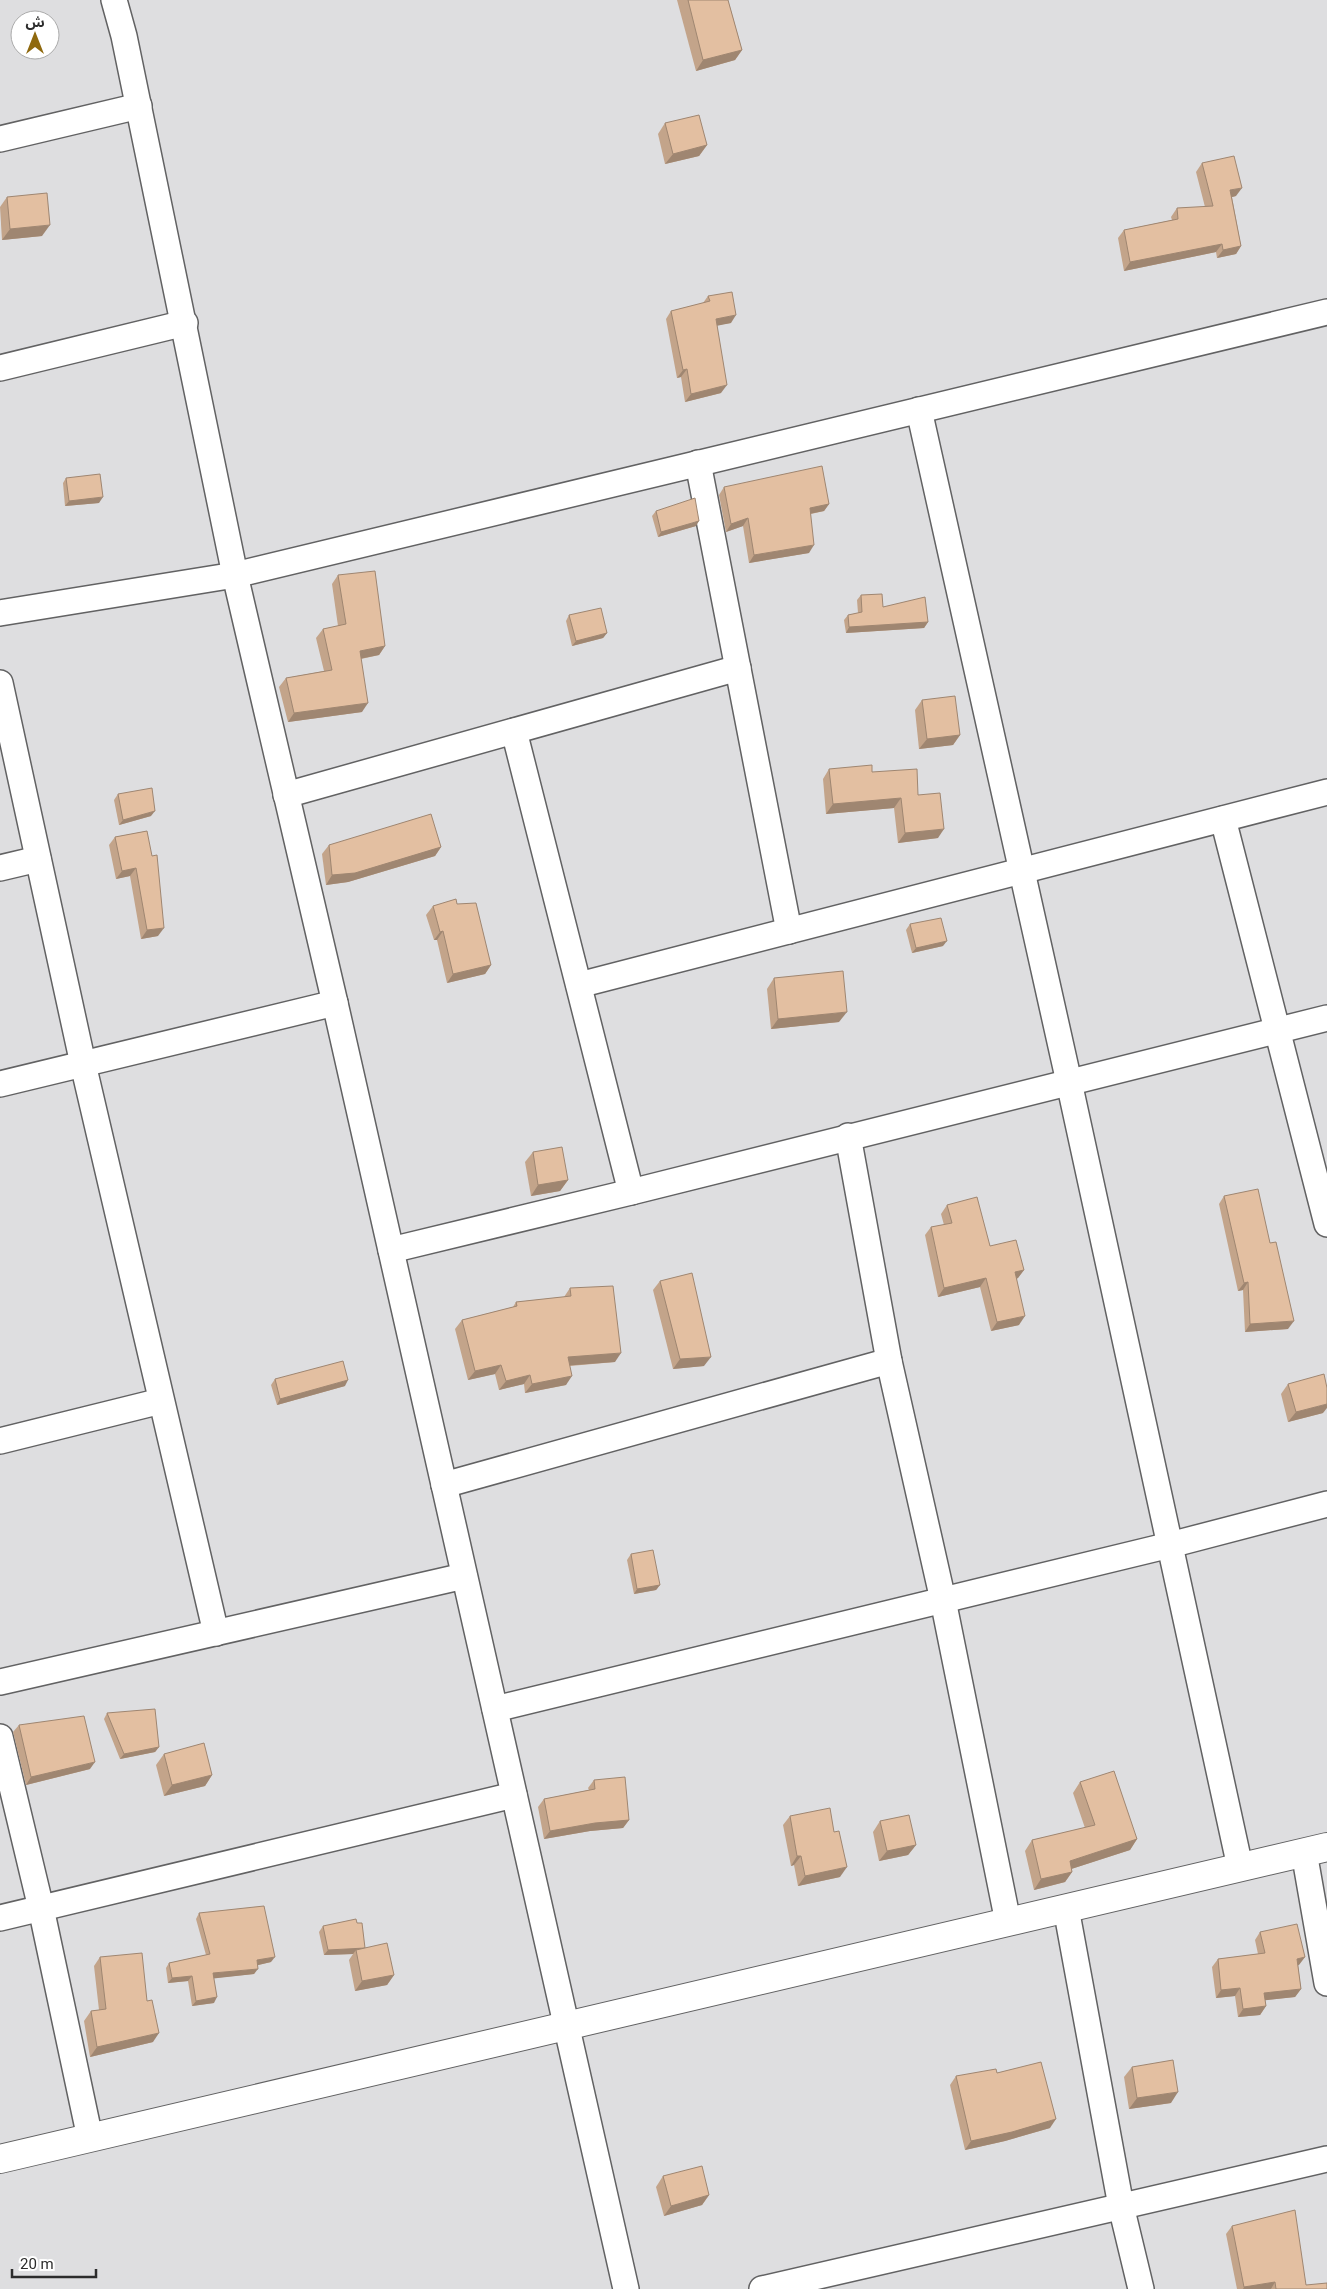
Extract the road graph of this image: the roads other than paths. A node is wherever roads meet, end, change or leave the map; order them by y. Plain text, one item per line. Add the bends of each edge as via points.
1 (114, 0) edge
2 (139, 106) junction
3 (0, 139) edge
4 (1327, 312) edge
5 (185, 323) junction
6 (0, 368) edge
7 (919, 410) junction
8 (698, 463) junction
9 (235, 575) junction
10 (0, 613) edge
11 (738, 668) junction
12 (0, 683) edge
13 (514, 731) junction
14 (1327, 792) edge
15 (286, 795) junction
16 (1224, 819) junction
17 (38, 859) junction
18 (0, 868) edge
19 (1022, 871) junction
20 (789, 931) junction
21 (579, 985) junction
22 (334, 1003) junction
23 (1327, 1018) edge
24 (1277, 1030) junction
25 (83, 1064) junction
26 (1069, 1082) junction
27 (0, 1084) edge
28 (848, 1136) junction
29 (631, 1192) junction
30 (1327, 1224) edge
31 (391, 1250) junction
32 (889, 1361) junction
33 (161, 1401) junction
34 (0, 1440) edge
35 (444, 1485) junction
36 (1327, 1504) edge
37 (1170, 1546) junction
38 (464, 1576) junction
39 (943, 1600) junction
40 (216, 1633) junction
41 (0, 1682) edge
42 (495, 1709) junction
43 (0, 1737) edge
44 (514, 1795) junction
45 (1316, 1850) edge
46 (1240, 1867) junction
47 (41, 1908) junction
48 (1066, 1908) junction
49 (0, 1918) edge
50 (1008, 1922) junction
51 (1327, 1983) edge
52 (566, 2026) junction
53 (90, 2138) junction
54 (0, 2159) edge
55 (1327, 2159) edge
56 (1121, 2206) junction
57 (626, 2289) edge
58 (762, 2289) edge
59 (1141, 2289) edge

1 - 2 street
2 - 3 street
2 - 5 street
4 - 7 street
5 - 6 street
5 - 9 street
7 - 8 street
7 - 19 street
8 - 9 street
8 - 11 street
9 - 10 street
9 - 15 street
11 - 13 street
11 - 20 street
12 - 17 street
13 - 15 street
13 - 21 street
14 - 16 street
15 - 22 street
16 - 19 street
16 - 24 street
17 - 18 street
17 - 25 street
19 - 20 street
19 - 26 street
20 - 21 street
21 - 29 street
22 - 25 street
22 - 31 street
23 - 24 street
24 - 26 street
24 - 30 street
25 - 27 street
25 - 33 street
26 - 28 street
26 - 37 street
28 - 29 street
28 - 32 street
29 - 31 street
31 - 35 street
32 - 35 street
32 - 39 street
33 - 34 street
33 - 40 street
35 - 38 street
36 - 37 street
37 - 39 street
37 - 46 street
38 - 40 street
38 - 42 street
39 - 42 street
39 - 50 street
40 - 41 street
42 - 44 street
43 - 47 street
44 - 47 street
44 - 52 street
45 - 46 street
45 - 51 street
46 - 48 street
47 - 49 street
47 - 53 street
48 - 50 street
48 - 56 street
50 - 52 street
52 - 53 street
52 - 57 street
53 - 54 street
55 - 56 street
56 - 58 street
56 - 59 street

